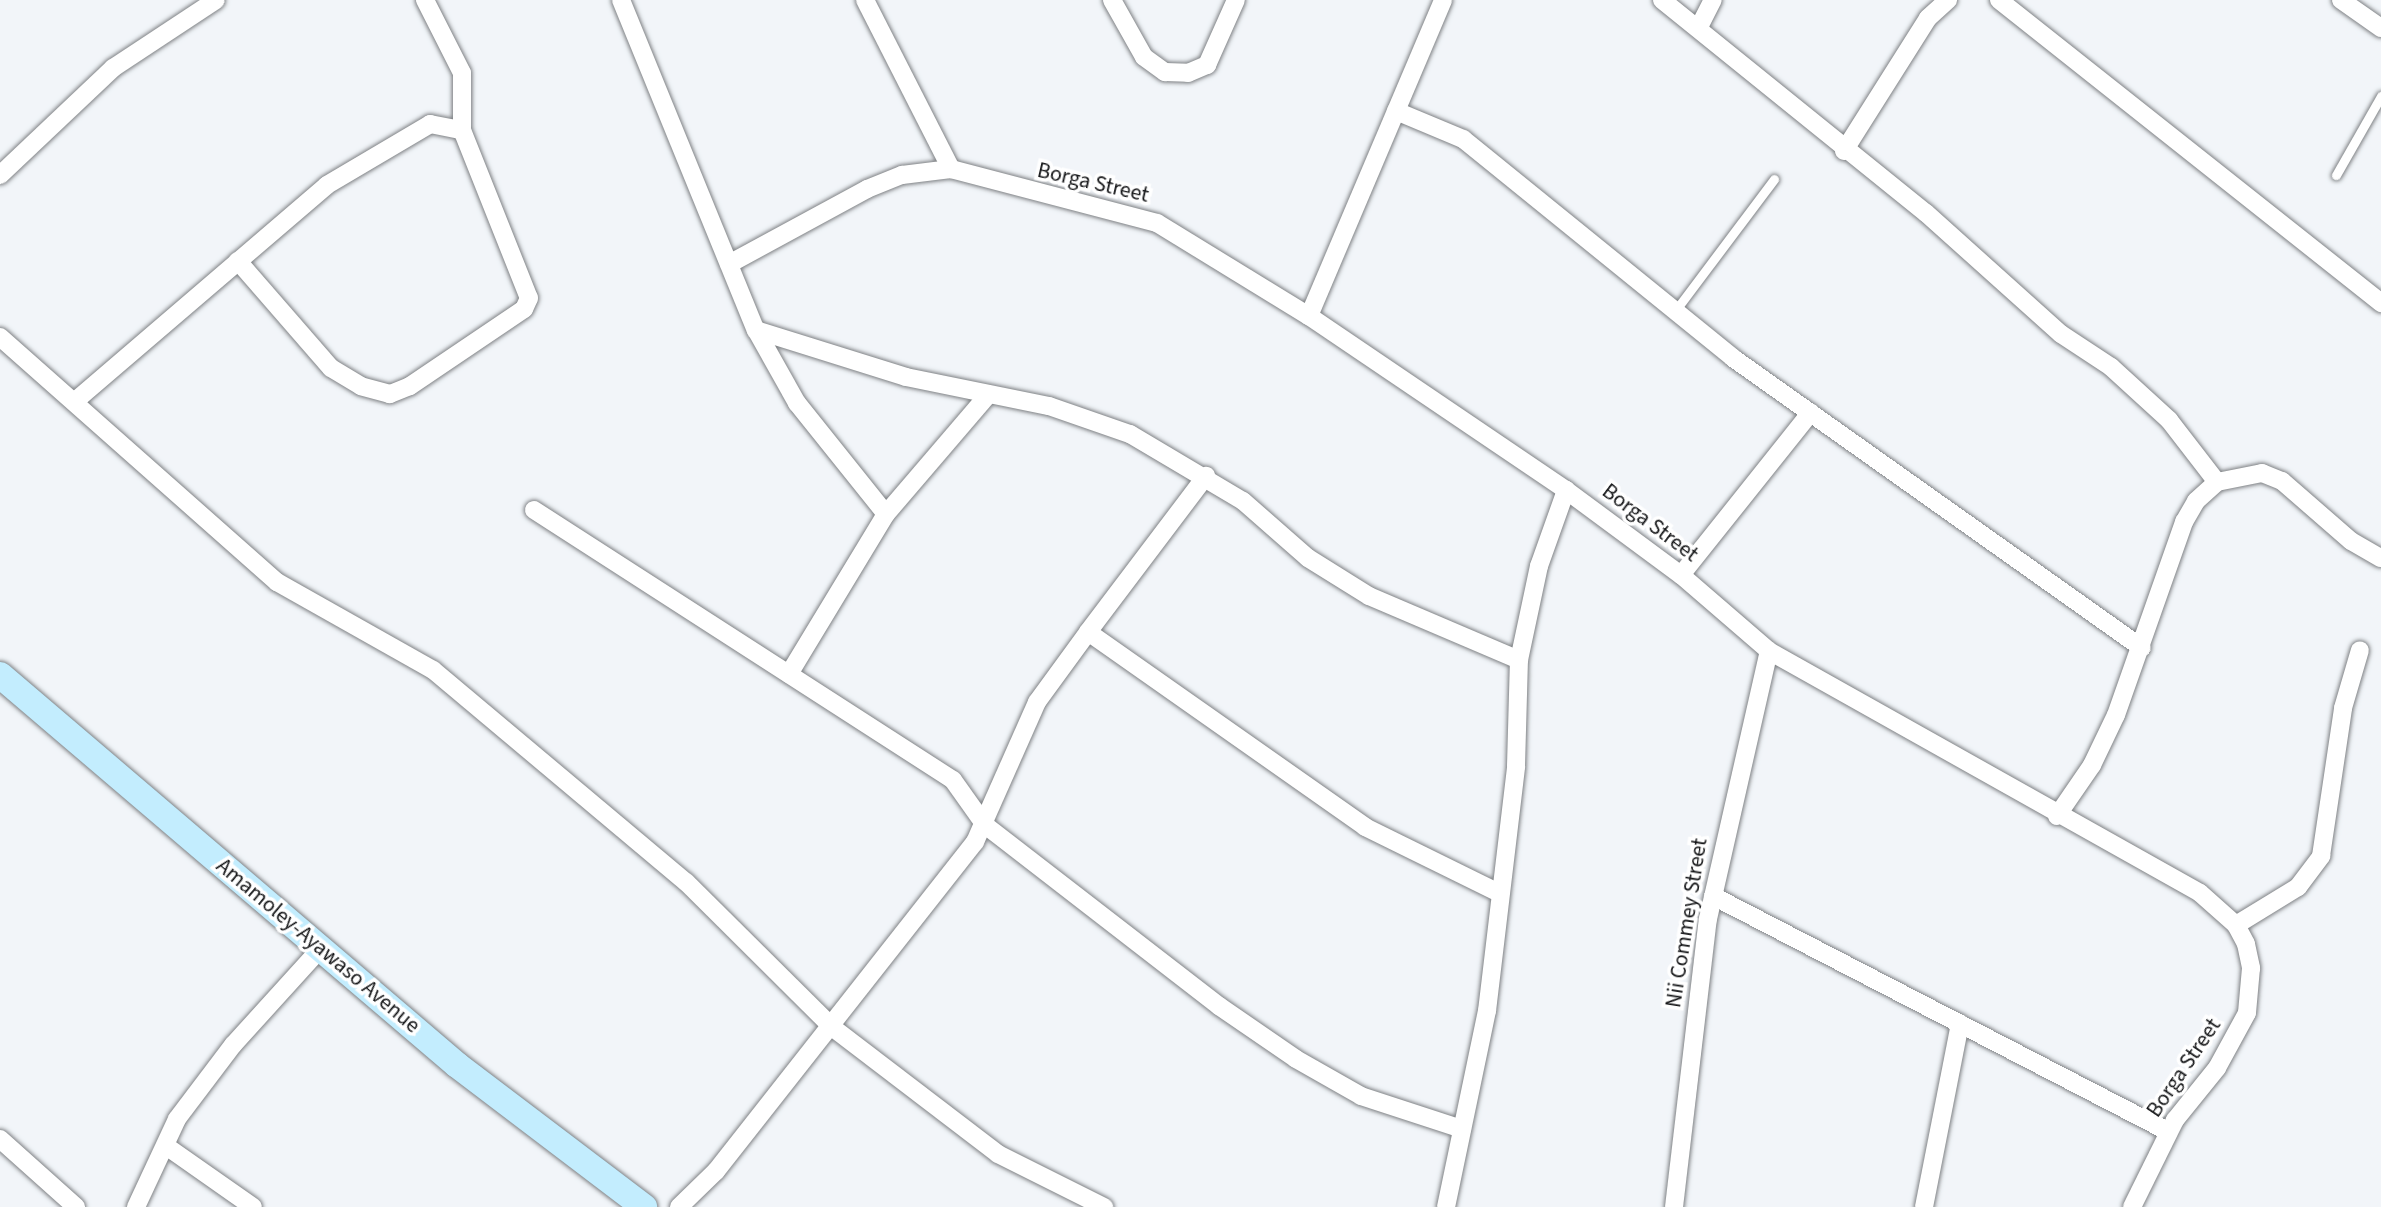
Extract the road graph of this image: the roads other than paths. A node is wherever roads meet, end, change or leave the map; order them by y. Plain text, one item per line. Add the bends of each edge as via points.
1 (216, 0) edge
2 (425, 0) edge
3 (621, 0) edge
4 (865, 0) edge
5 (1112, 0) edge
6 (1236, 0) edge
7 (1443, 0) edge
8 (1662, 0) edge
9 (1713, 0) edge
10 (1948, 0) edge
11 (1999, 0) edge
12 (2341, 0) edge
13 (1699, 27) junction
14 (2381, 28) edge
15 (2381, 96) edge
16 (1396, 111) junction
17 (462, 130) junction
18 (1844, 151) junction
19 (951, 169) junction
20 (0, 175) edge
21 (2336, 175) dead end
22 (1774, 179) dead end
23 (238, 261) junction
24 (729, 264) junction
25 (2381, 303) edge
26 (1675, 311) junction
27 (1309, 316) junction
28 (756, 330) junction
29 (0, 337) edge
30 (988, 395) junction
31 (74, 402) junction
32 (1811, 412) junction
33 (1206, 476) junction
34 (2217, 482) junction
35 (1566, 490) junction
36 (534, 510) dead end
37 (886, 514) junction
38 (2381, 558) edge
39 (1681, 575) junction
40 (1088, 632) junction
41 (2142, 648) junction
42 (2360, 650) dead end
43 (1769, 651) junction
44 (1519, 660) junction
45 (789, 674) junction
46 (0, 675) edge
47 (2057, 816) junction
48 (985, 825) junction
49 (1499, 893) junction
50 (1713, 896) junction
51 (2236, 925) junction
52 (320, 949) junction
53 (1960, 1024) junction
54 (832, 1027) junction
55 (1462, 1129) junction
56 (2169, 1132) junction
57 (0, 1139) edge
58 (166, 1146) junction
59 (76, 1207) edge
60 (136, 1207) edge
61 (253, 1207) edge
62 (644, 1207) edge
63 (679, 1207) edge
64 (1104, 1207) edge
65 (1446, 1207) edge
66 (1674, 1207) edge
67 (1924, 1207) edge
68 (2132, 1207) edge

1 - 20 street via 113,68
2 - 17 street via 462,73
3 - 24 street
4 - 19 street
5 - 6 street via 1144,57 1165,72 1188,73 1207,65
7 - 16 street
8 - 13 street
9 - 13 street
10 - 18 street via 1928,18
11 - 25 street
12 - 14 street
13 - 18 street
15 - 21 lane
16 - 26 street via 1463,139
16 - 27 street
17 - 23 street via 446,123 417,132 327,185
17 - 23 street via 529,298 524,309 410,386 390,394 361,386 331,368
18 - 34 street via 1926,213 2061,334 2111,367 2169,420
19 - 24 street, Borga Street via 902,175 867,189
19 - 27 street, Borga Street via 1157,223
22 - 26 lane
23 - 31 street
24 - 28 street
26 - 32 street
27 - 35 street, Borga Street
28 - 30 street via 906,377
28 - 37 street via 797,403
29 - 31 street
30 - 33 street via 1049,406 1130,434
30 - 37 street
31 - 54 street via 277,582 433,670 686,882
32 - 39 street
32 - 41 street
33 - 40 street
33 - 44 street via 1308,558 1369,596
34 - 38 street via 2262,473 2282,481 2351,541
34 - 41 street via 2196,501 2184,522
35 - 39 street, Borga Street
35 - 44 street via 1539,566
36 - 45 street
37 - 45 street
39 - 43 street, Borga Street
40 - 48 street via 1037,702
40 - 49 street via 1365,827
41 - 47 street via 2092,765
42 - 51 street via 2343,708 2321,856 2298,887
43 - 47 street, Borga Street
43 - 50 street, Nii Commey Street
44 - 49 street via 1516,766
45 - 48 street via 953,780
46 - 52 street, Amamoley-Ayawaso Avenue
47 - 51 street, Borga Street via 2200,893
48 - 54 street
48 - 55 street via 1296,1059 1361,1096
49 - 55 street via 1487,1011
50 - 53 street
50 - 66 street, Nii Commey Street
51 - 56 street, Borga Street via 2251,968 2247,1013 2230,1048
52 - 58 street via 233,1045 177,1119
52 - 62 street, Amamoley-Ayawaso Avenue via 457,1065
53 - 56 street
53 - 67 street
54 - 63 street via 716,1171
54 - 64 street via 998,1154
55 - 65 street
56 - 68 street, Borga Street
57 - 59 street
58 - 60 street
58 - 61 street

